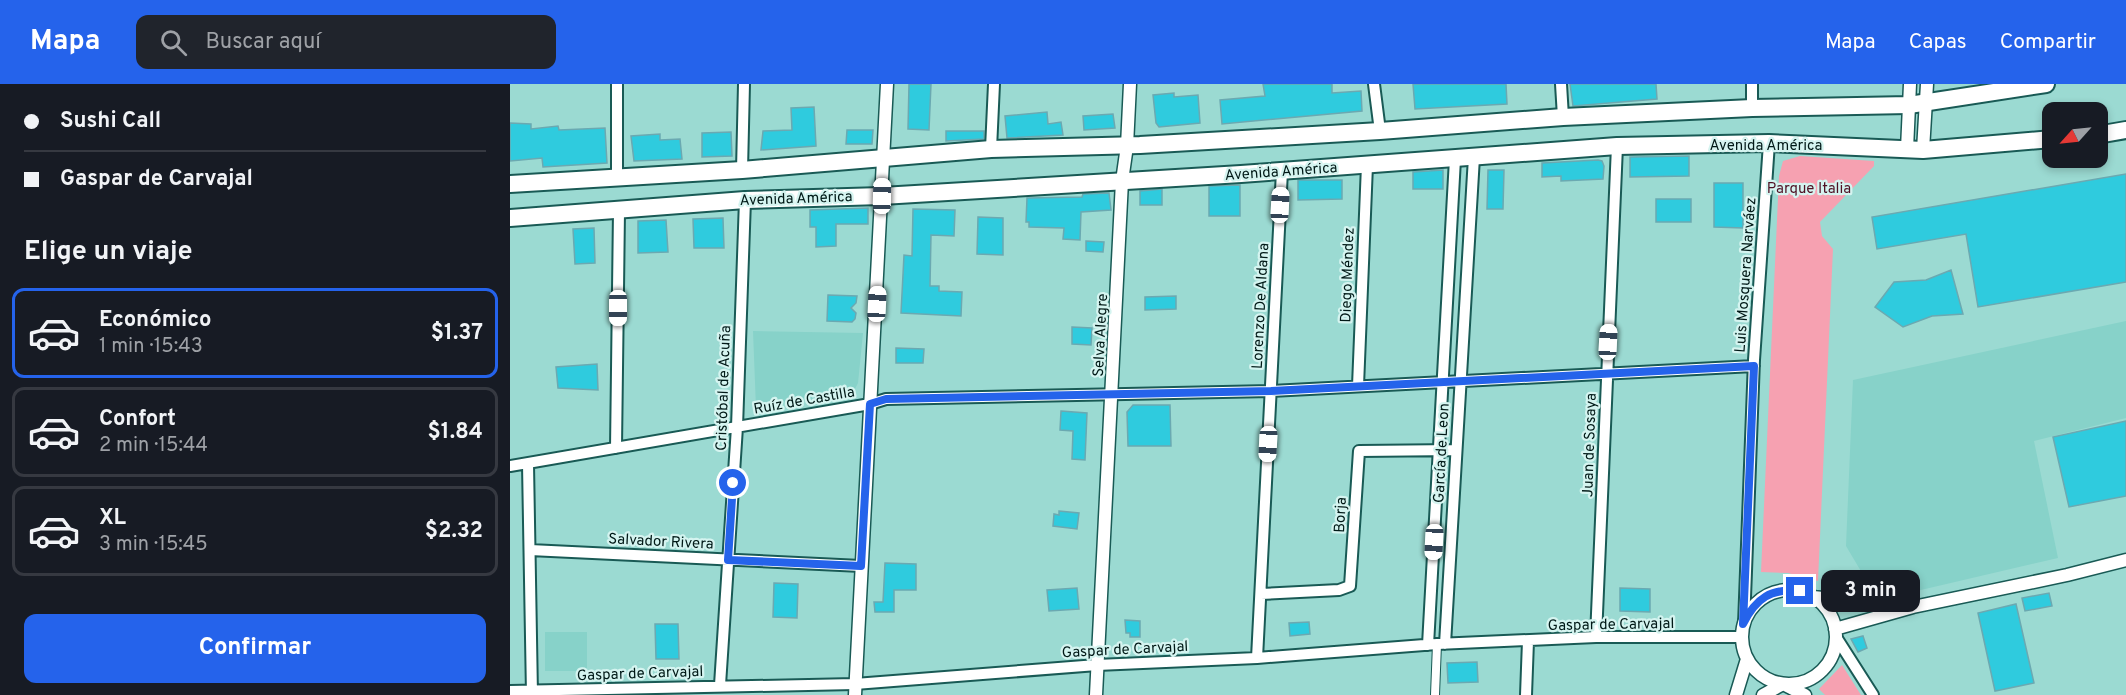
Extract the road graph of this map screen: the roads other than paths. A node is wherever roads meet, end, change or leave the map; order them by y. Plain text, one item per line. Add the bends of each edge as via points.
1 (617, 84) edge
2 (744, 84) edge
3 (887, 84) edge
4 (994, 84) edge
5 (1130, 84) edge
6 (1374, 84) edge
7 (1561, 84) edge
8 (1752, 84) edge
9 (1910, 84) edge
10 (1927, 84) edge
11 (2046, 84) edge
12 (1926, 103) junction
13 (1909, 105) junction
14 (1752, 108) junction
15 (1563, 117) junction
16 (2126, 130) edge
17 (1380, 131) junction
18 (2108, 133) edge
19 (2042, 140) edge
20 (1769, 143) junction
21 (1127, 146) junction
22 (1617, 146) junction
23 (991, 149) junction
24 (1915, 149) junction
25 (1474, 157) junction
26 (883, 158) junction
27 (1455, 159) junction
28 (1367, 165) junction
29 (742, 170) junction
30 (1282, 171) junction
31 (617, 177) junction
32 (1122, 181) junction
33 (510, 184) edge
34 (882, 196) junction
35 (745, 200) junction
36 (619, 211) junction
37 (510, 218) edge
38 (1754, 366) junction
39 (1607, 372) junction
40 (1459, 381) junction
41 (1443, 382) junction
42 (1358, 386) junction
43 (1271, 391) junction
44 (1112, 395) junction
45 (870, 404) junction
46 (737, 427) junction
47 (616, 448) junction
48 (1439, 450) junction
49 (1456, 450) junction
50 (528, 464) junction
51 (510, 466) edge
52 (531, 550) junction
53 (728, 560) junction
54 (2126, 560) edge
55 (861, 566) junction
56 (1261, 594) junction
57 (1813, 597) junction
58 (1913, 607) junction
59 (1743, 630) junction
60 (1836, 633) junction
61 (1596, 638) junction
62 (1528, 641) junction
63 (1436, 644) junction
64 (1257, 658) junction
65 (1747, 659) junction
66 (1096, 665) junction
67 (1784, 684) junction
68 (720, 685) junction
69 (855, 689) edge
70 (510, 691) edge
71 (532, 693) edge
72 (1096, 695) edge
73 (1435, 695) edge
74 (1526, 695) edge
75 (1736, 695) edge
76 (1763, 695) edge
77 (1805, 695) edge
78 (1873, 695) edge

1 - 31 street
2 - 29 street
3 - 26 street
4 - 23 street
5 - 21 street, Selva Alegre
6 - 17 street
7 - 15 street
8 - 14 street
9 - 13 street
10 - 12 street
11 - 12 main road, Avenida América
12 - 13 main road, Avenida América
12 - 24 street
13 - 14 main road, Avenida América
13 - 24 street
14 - 15 main road, Avenida América
15 - 17 main road, Avenida América
16 - 18 main road
17 - 21 main road, Avenida América
19 - 24 main road, Avenida América
20 - 22 main road, Avenida América
20 - 24 main road, Avenida América
20 - 38 street, Luis Mosquera Narváez
21 - 23 main road, Avenida América
21 - 32 street, Selva Alegre
22 - 25 main road, Avenida América
22 - 39 street, Juan de Sosaya
23 - 26 main road, Avenida América
25 - 27 main road, Avenida América
25 - 40 street, García de Leon
26 - 29 main road, Avenida América
26 - 34 street
27 - 28 main road, Avenida América
27 - 41 street, García de Leon
28 - 30 main road, Avenida América
28 - 42 street, Diego Méndez
29 - 31 main road, Avenida América
30 - 32 main road, Avenida América
30 - 43 street, Lorenzo De Aldana
31 - 33 main road, Avenida América
32 - 34 main road, Avenida América
32 - 44 street, Selva Alegre
34 - 35 main road, Avenida América
34 - 45 street
35 - 36 main road, Avenida América
35 - 46 street, Cristóbal de Acuña
36 - 37 main road, Avenida América
36 - 47 street
38 - 39 street, Ruíz de Castilla
38 - 59 street, Luis Mosquera Narváez
39 - 40 street, Ruíz de Castilla
39 - 61 street, Juan de Sosaya
40 - 41 street, Ruíz de Castilla
40 - 49 street, García de Leon
41 - 42 street, Ruíz de Castilla
41 - 48 street, García de Leon
42 - 43 street, Ruíz de Castilla
43 - 44 street, Ruíz de Castilla
43 - 56 street, Lorenzo De Aldana
44 - 45 street, Ruíz de Castilla via 886,399
44 - 66 street, Selva Alegre
45 - 46 street, Ruíz de Castilla
45 - 55 street
46 - 47 street, Ruíz de Castilla
46 - 53 street, Cristóbal de Acuña
47 - 50 street, Ruíz de Castilla
48 - 49 street, Borja
48 - 56 street, Borja via 1359,451 1350,586
48 - 63 street, García de Leon
49 - 63 street, García de Leon
50 - 51 street, Ruíz de Castilla
50 - 52 street
52 - 53 street, Salvador Rivera
52 - 71 street
53 - 55 street, Salvador Rivera
53 - 68 street, Cristóbal de Acuña
54 - 58 street
55 - 69 street
56 - 64 street, Lorenzo De Aldana
57 - 58 street
57 - 59 street via 1800,591 1772,593 1750,611
57 - 60 street via 1824,606
58 - 60 street
59 - 61 street, Gaspar de Carvajal
59 - 65 street
60 - 67 street via 1834,653 1826,667 1799,684
60 - 78 street
61 - 62 street, Gaspar de Carvajal
62 - 63 street, Gaspar de Carvajal
62 - 74 street
63 - 64 street, Gaspar de Carvajal
63 - 73 street
64 - 66 street, Gaspar de Carvajal
65 - 67 street via 1769,680
65 - 75 street
66 - 69 street, Gaspar de Carvajal
66 - 72 street, Selva Alegre
67 - 76 street
67 - 77 street
68 - 69 street, Gaspar de Carvajal
68 - 71 street, Gaspar de Carvajal
70 - 71 street, Gaspar de Carvajal

